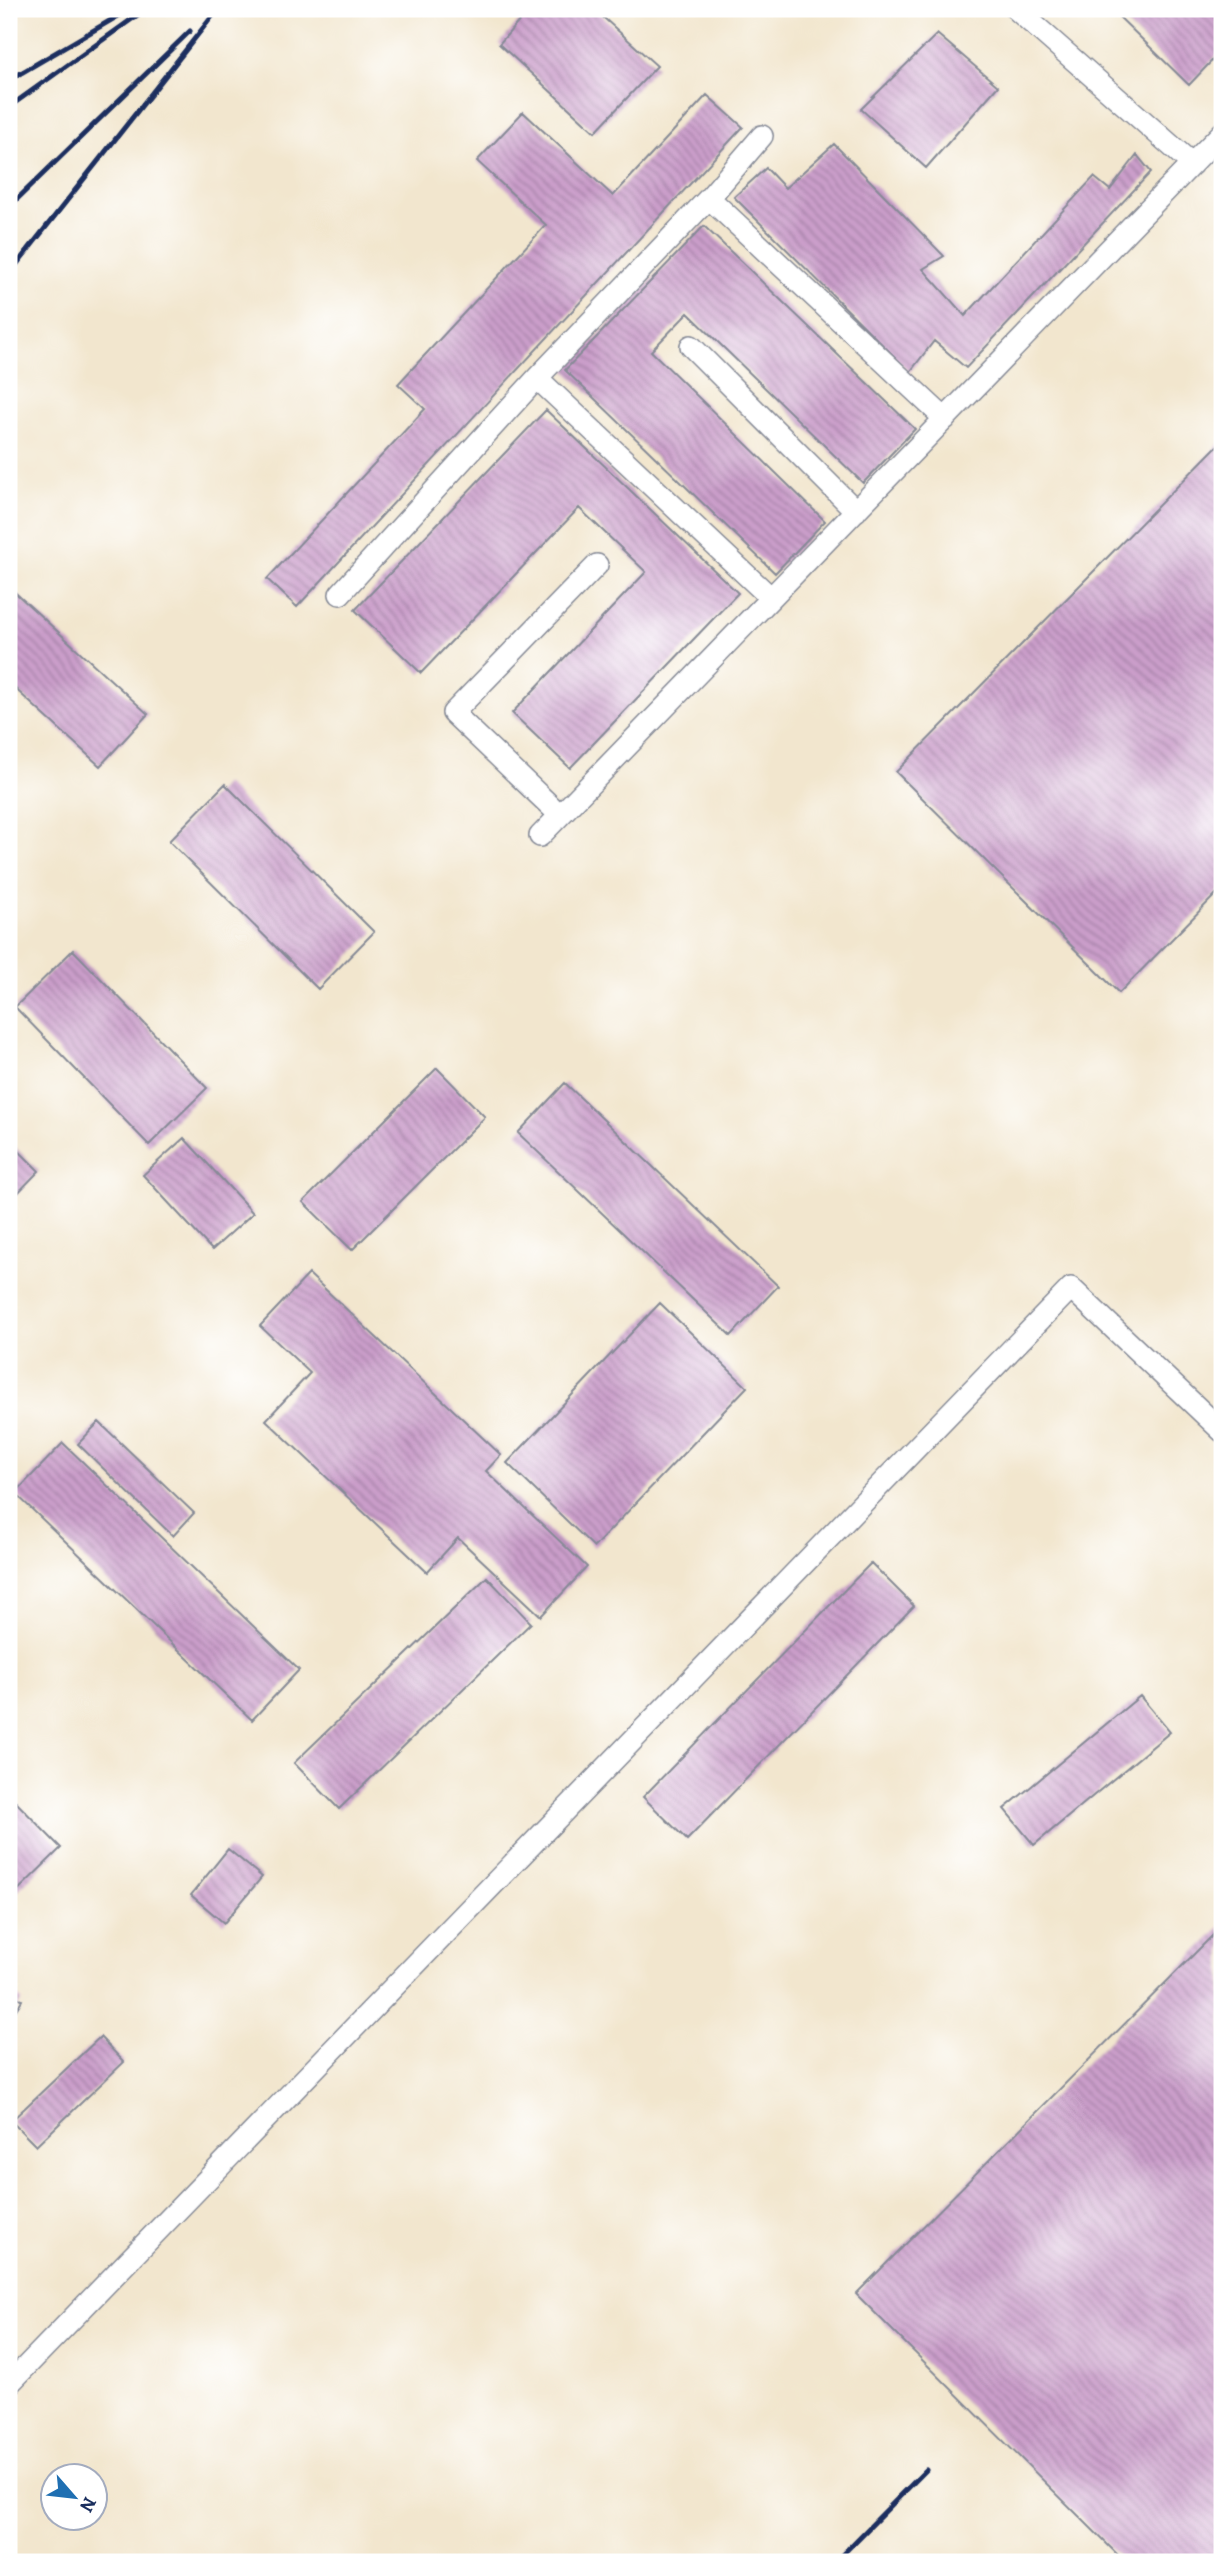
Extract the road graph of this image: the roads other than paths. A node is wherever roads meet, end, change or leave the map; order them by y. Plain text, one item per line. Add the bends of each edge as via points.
1 (1016, 9) edge
2 (1222, 133) edge
3 (762, 135) dead end
4 (1192, 164) junction
5 (709, 198) junction
6 (691, 346) dead end
7 (537, 378) junction
8 (944, 419) junction
9 (856, 510) junction
10 (597, 565) dead end
11 (340, 594) dead end
12 (771, 598) junction
13 (560, 815) junction
14 (540, 836) dead end
15 (1222, 1430) edge
16 (9, 2384) edge

1 - 4 lane
2 - 4 lane
3 - 5 lane
4 - 8 lane
5 - 7 lane
5 - 8 lane
6 - 9 lane
7 - 11 lane
7 - 12 lane
8 - 9 lane
9 - 12 lane
10 - 13 lane via 453,713
12 - 13 lane
13 - 14 lane
15 - 16 lane via 1071,1288

